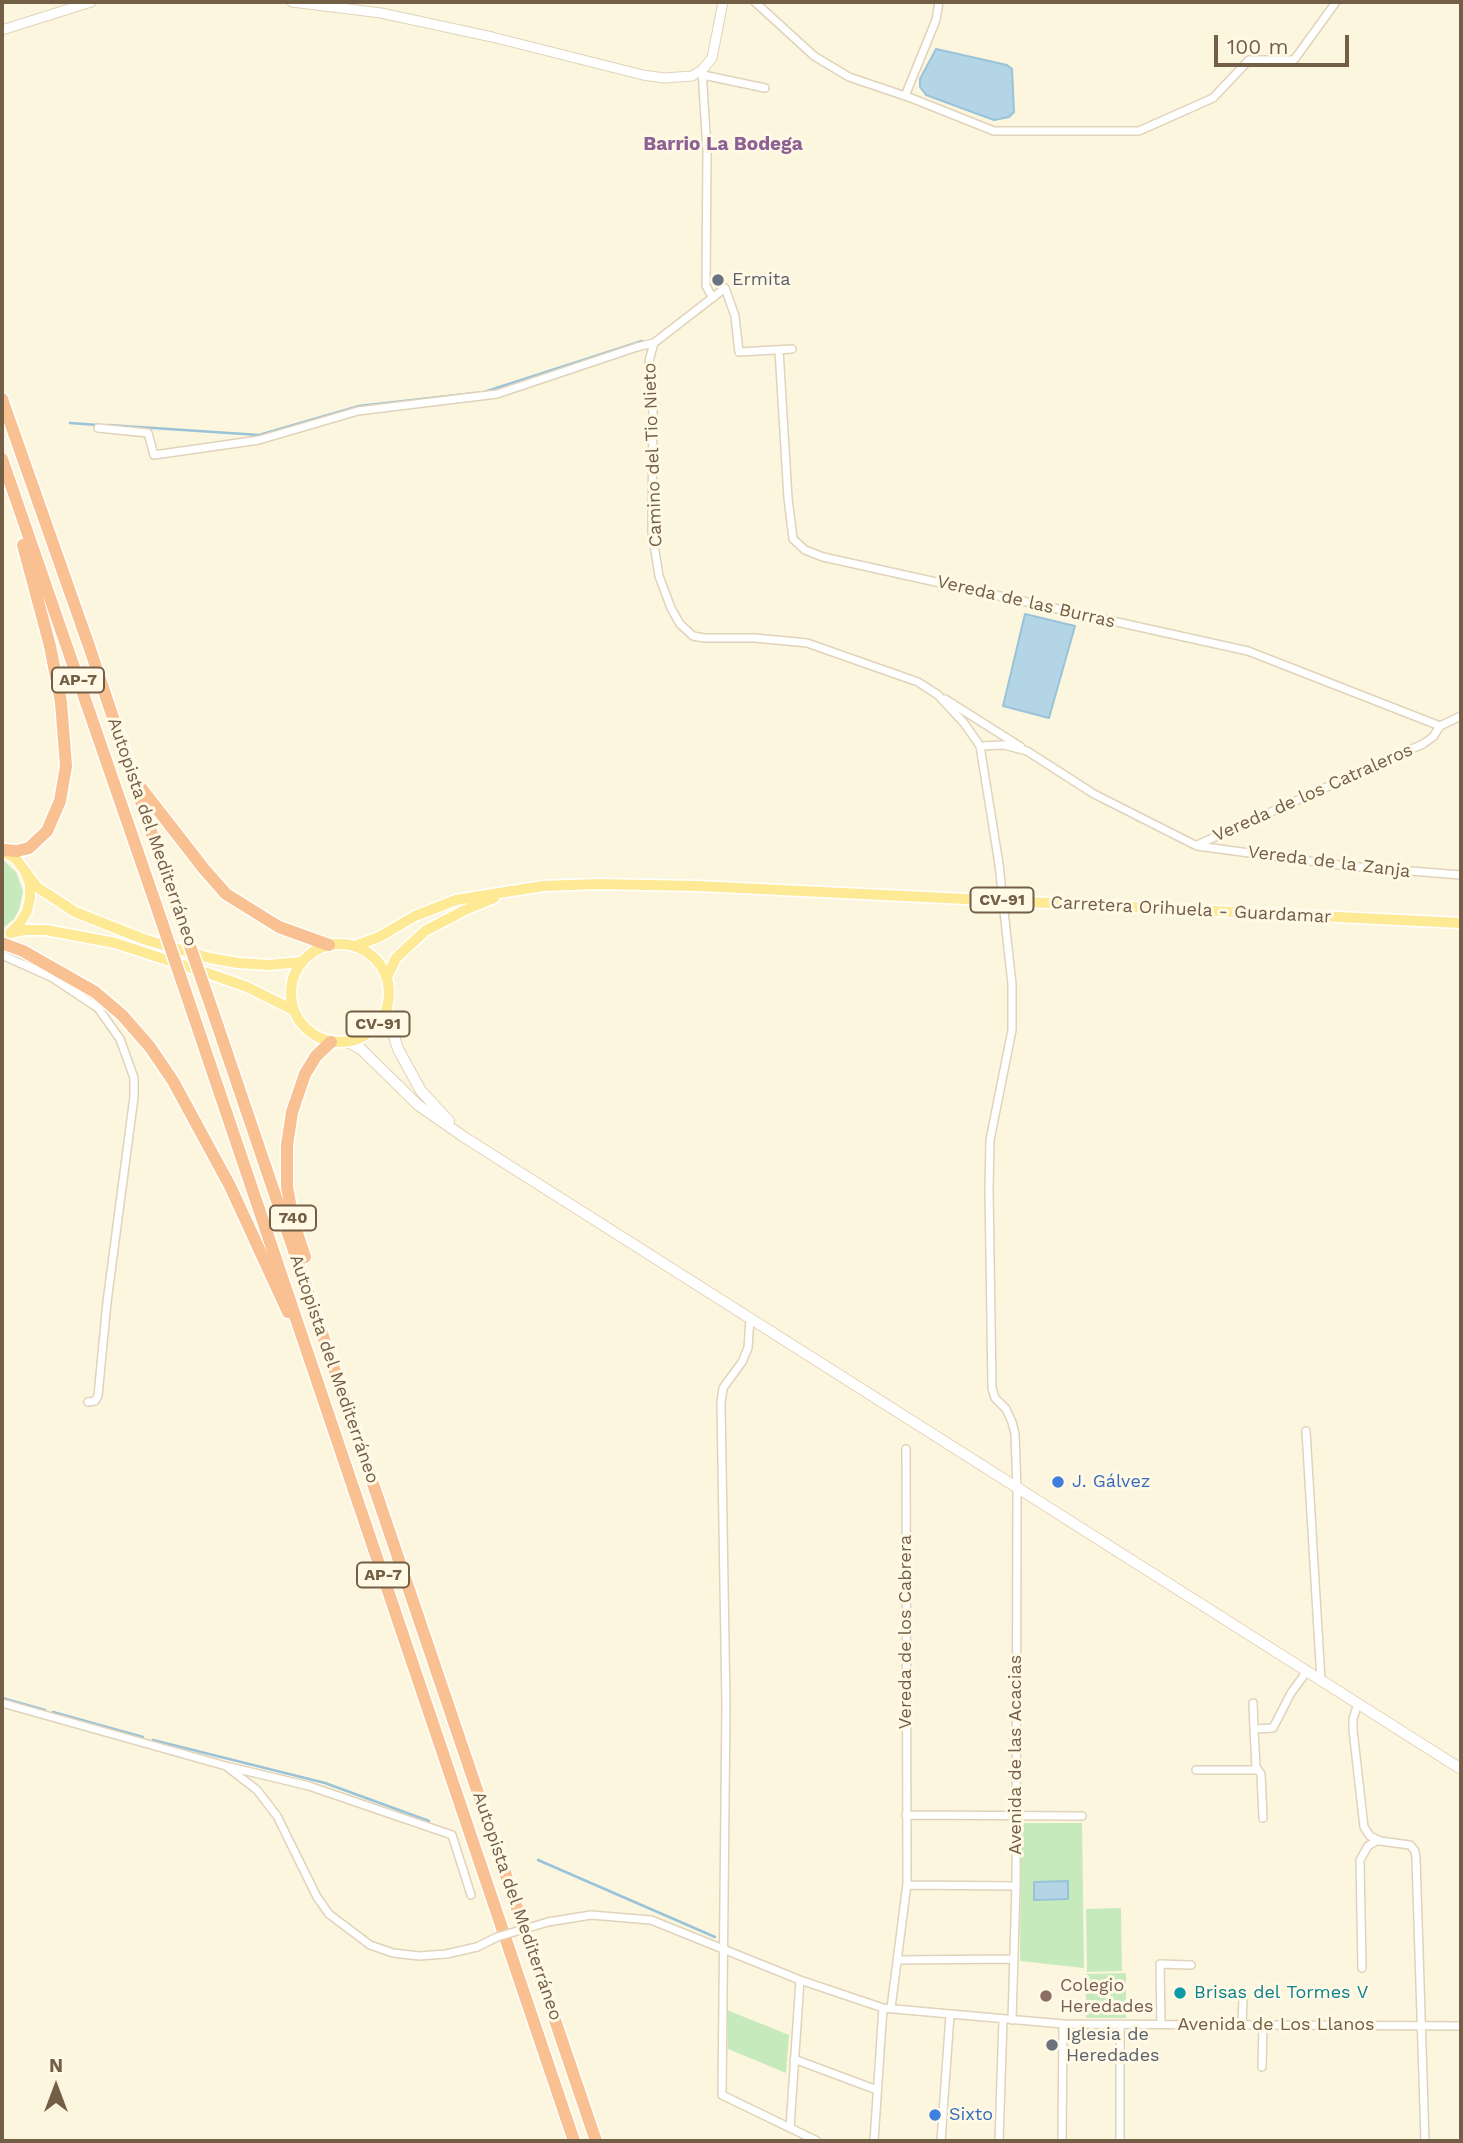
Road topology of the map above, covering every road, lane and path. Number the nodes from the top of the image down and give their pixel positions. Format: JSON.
{"nodes":[{"id":1,"x":90,"y":2,"type":"edge"},
{"id":2,"x":292,"y":2,"type":"edge"},
{"id":3,"x":723,"y":2,"type":"edge"},
{"id":4,"x":755,"y":2,"type":"edge"},
{"id":5,"x":939,"y":2,"type":"edge"},
{"id":6,"x":1336,"y":2,"type":"edge"},
{"id":7,"x":2,"y":30,"type":"edge"},
{"id":8,"x":703,"y":73,"type":"junction"},
{"id":9,"x":765,"y":89,"type":"dead end"},
{"id":10,"x":905,"y":96,"type":"junction"},
{"id":11,"x":713,"y":299,"type":"junction"},
{"id":12,"x":654,"y":343,"type":"junction"},
{"id":13,"x":792,"y":349,"type":"dead end"},
{"id":14,"x":779,"y":350,"type":"junction"},
{"id":15,"x":2,"y":399,"type":"edge"},
{"id":16,"x":98,"y":428,"type":"dead end"},
{"id":17,"x":2,"y":459,"type":"edge"},
{"id":18,"x":2,"y":481,"type":"edge"},
{"id":19,"x":938,"y":695,"type":"junction"},
{"id":20,"x":1461,"y":716,"type":"edge"},
{"id":21,"x":1440,"y":726,"type":"junction"},
{"id":22,"x":980,"y":746,"type":"junction"},
{"id":23,"x":1027,"y":751,"type":"junction"},
{"id":24,"x":133,"y":777,"type":"junction"},
{"id":25,"x":1197,"y":845,"type":"junction"},
{"id":26,"x":3,"y":850,"type":"edge"},
{"id":27,"x":25,"y":872,"type":"junction"},
{"id":28,"x":1461,"y":875,"type":"edge"},
{"id":29,"x":543,"y":886,"type":"junction"},
{"id":30,"x":1461,"y":923,"type":"edge"},
{"id":31,"x":5,"y":938,"type":"edge"},
{"id":32,"x":329,"y":945,"type":"junction"},
{"id":33,"x":355,"y":946,"type":"junction"},
{"id":34,"x":1009,"y":948,"type":"joint"},
{"id":35,"x":2,"y":956,"type":"edge"},
{"id":36,"x":301,"y":962,"type":"junction"},
{"id":37,"x":387,"y":977,"type":"junction"},
{"id":38,"x":293,"y":1010,"type":"junction"},
{"id":39,"x":386,"y":1011,"type":"junction"},
{"id":40,"x":331,"y":1042,"type":"junction"},
{"id":41,"x":348,"y":1042,"type":"junction"},
{"id":42,"x":464,"y":1137,"type":"junction"},
{"id":43,"x":750,"y":1319,"type":"junction"},
{"id":44,"x":307,"y":1347,"type":"junction"},
{"id":45,"x":345,"y":1399,"type":"junction"},
{"id":46,"x":88,"y":1402,"type":"dead end"},
{"id":47,"x":1306,"y":1431,"type":"dead end"},
{"id":48,"x":906,"y":1449,"type":"dead end"},
{"id":49,"x":1017,"y":1489,"type":"junction"},
{"id":50,"x":1307,"y":1671,"type":"junction"},
{"id":51,"x":1321,"y":1679,"type":"junction"},
{"id":52,"x":2,"y":1703,"type":"edge"},
{"id":53,"x":1253,"y":1703,"type":"dead end"},
{"id":54,"x":1358,"y":1703,"type":"junction"},
{"id":55,"x":1254,"y":1729,"type":"junction"},
{"id":56,"x":226,"y":1766,"type":"junction"},
{"id":57,"x":1461,"y":1769,"type":"edge"},
{"id":58,"x":1196,"y":1770,"type":"dead end"},
{"id":59,"x":1258,"y":1770,"type":"junction"},
{"id":60,"x":906,"y":1815,"type":"junction"},
{"id":61,"x":1016,"y":1816,"type":"junction"},
{"id":62,"x":1082,"y":1816,"type":"dead end"},
{"id":63,"x":1264,"y":1818,"type":"dead end"},
{"id":64,"x":1378,"y":1840,"type":"junction"},
{"id":65,"x":907,"y":1885,"type":"junction"},
{"id":66,"x":1016,"y":1886,"type":"junction"},
{"id":67,"x":471,"y":1895,"type":"dead end"},
{"id":68,"x":722,"y":1948,"type":"junction"},
{"id":69,"x":1013,"y":1959,"type":"junction"},
{"id":70,"x":897,"y":1960,"type":"junction"},
{"id":71,"x":1191,"y":1965,"type":"dead end"},
{"id":72,"x":1362,"y":1968,"type":"dead end"},
{"id":73,"x":800,"y":1980,"type":"junction"},
{"id":74,"x":1243,"y":1998,"type":"dead end"},
{"id":75,"x":887,"y":2008,"type":"junction"},
{"id":76,"x":950,"y":2015,"type":"junction"},
{"id":77,"x":1007,"y":2020,"type":"junction"},
{"id":78,"x":1063,"y":2024,"type":"junction"},
{"id":79,"x":1120,"y":2024,"type":"junction"},
{"id":80,"x":1161,"y":2024,"type":"junction"},
{"id":81,"x":1242,"y":2025,"type":"junction"},
{"id":82,"x":1263,"y":2025,"type":"junction"},
{"id":83,"x":1421,"y":2026,"type":"junction"},
{"id":84,"x":1461,"y":2026,"type":"edge"},
{"id":85,"x":794,"y":2059,"type":"junction"},
{"id":86,"x":1262,"y":2067,"type":"dead end"},
{"id":87,"x":877,"y":2090,"type":"junction"},
{"id":88,"x":790,"y":2128,"type":"junction"},
{"id":89,"x":574,"y":2141,"type":"edge"},
{"id":90,"x":596,"y":2141,"type":"edge"},
{"id":91,"x":817,"y":2141,"type":"edge"},
{"id":92,"x":874,"y":2141,"type":"edge"},
{"id":93,"x":941,"y":2141,"type":"edge"},
{"id":94,"x":999,"y":2141,"type":"edge"},
{"id":95,"x":1062,"y":2141,"type":"edge"},
{"id":96,"x":1120,"y":2141,"type":"edge"},
{"id":97,"x":1425,"y":2141,"type":"edge"}],
"edges":[{"from":1,"to":7,"type":"street"},
{"from":2,"to":8,"type":"street"},
{"from":3,"to":8,"type":"street"},
{"from":4,"to":10,"type":"street"},
{"from":5,"to":10,"type":"street"},
{"from":6,"to":10,"type":"street"},
{"from":8,"to":9,"type":"street"},
{"from":8,"to":11,"type":"street"},
{"from":11,"to":12,"type":"street"},
{"from":11,"to":14,"type":"street"},
{"from":12,"to":16,"type":"street"},
{"from":12,"to":19,"type":"street","name":"Camino del Tio Nieto"},
{"from":13,"to":14,"type":"street"},
{"from":14,"to":21,"type":"street","name":"Vereda de las Burras"},
{"from":15,"to":24,"type":"highway","name":"Autopista del Mediterráneo","number":"AP-7"},
{"from":17,"to":44,"type":"highway","name":"Autopista del Mediterráneo","number":"AP-7","bridge":true},
{"from":18,"to":26,"type":"highway"},
{"from":19,"to":22,"type":"street","name":"Camino del Tio Nieto"},
{"from":19,"to":23,"type":"street","name":"Camino del Tio Nieto"},
{"from":20,"to":21,"type":"street","name":"Vereda de los Catraleros"},
{"from":21,"to":25,"type":"street","name":"Vereda de los Catraleros"},
{"from":22,"to":23,"type":"street","name":"Camino del Tio Nieto"},
{"from":22,"to":34,"type":"street","name":"Camino del Tio Nieto","bridge":true},
{"from":23,"to":25,"type":"street","name":"Camino del Tio Nieto"},
{"from":24,"to":32,"type":"highway"},
{"from":24,"to":45,"type":"highway","name":"Autopista del Mediterráneo","number":"AP-7","bridge":true},
{"from":25,"to":28,"type":"street","name":"Vereda de la Zanja"},
{"from":26,"to":27,"type":"main road"},
{"from":27,"to":31,"type":"main road"},
{"from":27,"to":36,"type":"main road"},
{"from":29,"to":30,"type":"main road","name":"Carretera Orihuela - Guardamar","number":"CV-91"},
{"from":29,"to":33,"type":"main road","name":"Carretera Orihuela - Guardamar","number":"CV-91"},
{"from":29,"to":37,"type":"main road","name":"Carretera Orihuela - Guardamar","number":"CV-91"},
{"from":31,"to":38,"type":"main road","number":"CV-91"},
{"from":31,"to":44,"type":"highway"},
{"from":32,"to":33,"type":"main road","number":"CV-91"},
{"from":32,"to":36,"type":"main road"},
{"from":33,"to":37,"type":"main road"},
{"from":34,"to":49,"type":"street","name":"Avenida de las Acacias"},
{"from":35,"to":46,"type":"street"},
{"from":36,"to":38,"type":"main road"},
{"from":37,"to":39,"type":"main road","number":"CV-91"},
{"from":38,"to":40,"type":"main road","number":"CV-91"},
{"from":39,"to":41,"type":"main road","number":"CV-91"},
{"from":39,"to":42,"type":"main road"},
{"from":40,"to":41,"type":"main road","number":"CV-91"},
{"from":40,"to":45,"type":"highway","number":"740"},
{"from":41,"to":42,"type":"main road"},
{"from":42,"to":43,"type":"main road"},
{"from":43,"to":49,"type":"main road"},
{"from":43,"to":68,"type":"street"},
{"from":44,"to":89,"type":"highway","name":"Autopista del Mediterráneo","number":"AP-7"},
{"from":45,"to":90,"type":"highway","name":"Autopista del Mediterráneo","number":"AP-7"},
{"from":47,"to":51,"type":"street"},
{"from":48,"to":60,"type":"street","name":"Vereda de los Cabrera"},
{"from":49,"to":50,"type":"main road"},
{"from":49,"to":61,"type":"street","name":"Avenida de las Acacias"},
{"from":50,"to":51,"type":"main road"},
{"from":50,"to":55,"type":"street"},
{"from":51,"to":54,"type":"main road"},
{"from":52,"to":56,"type":"street"},
{"from":53,"to":55,"type":"street"},
{"from":54,"to":57,"type":"main road"},
{"from":54,"to":64,"type":"street"},
{"from":55,"to":59,"type":"street"},
{"from":56,"to":67,"type":"street"},
{"from":56,"to":68,"type":"street","name":"Avenida de Los Llanos","bridge":true},
{"from":58,"to":59,"type":"street"},
{"from":59,"to":63,"type":"street"},
{"from":60,"to":61,"type":"street"},
{"from":60,"to":65,"type":"street","name":"Vereda de los Cabrera"},
{"from":61,"to":62,"type":"street"},
{"from":61,"to":66,"type":"street","name":"Avenida de las Acacias"},
{"from":64,"to":72,"type":"street"},
{"from":64,"to":83,"type":"street"},
{"from":65,"to":66,"type":"street"},
{"from":65,"to":70,"type":"street","name":"Vereda de los Cabrera"},
{"from":66,"to":69,"type":"street","name":"Avenida de las Acacias"},
{"from":68,"to":73,"type":"street","name":"Avenida de Los Llanos"},
{"from":68,"to":88,"type":"street"},
{"from":69,"to":70,"type":"street"},
{"from":69,"to":77,"type":"street","name":"Avenida de las Acacias"},
{"from":70,"to":75,"type":"street","name":"Vereda de los Cabrera"},
{"from":71,"to":80,"type":"street"},
{"from":73,"to":75,"type":"street","name":"Avenida de Los Llanos"},
{"from":73,"to":85,"type":"street"},
{"from":74,"to":81,"type":"street"},
{"from":75,"to":76,"type":"street","name":"Avenida de Los Llanos"},
{"from":75,"to":87,"type":"street","name":"Vereda de los Cabrera"},
{"from":76,"to":77,"type":"street","name":"Avenida de Los Llanos"},
{"from":76,"to":93,"type":"street"},
{"from":77,"to":78,"type":"street","name":"Avenida de Los Llanos"},
{"from":77,"to":94,"type":"street","name":"Avenida de las Acacias"},
{"from":78,"to":79,"type":"street","name":"Avenida de Los Llanos"},
{"from":78,"to":95,"type":"street"},
{"from":79,"to":80,"type":"street","name":"Avenida de Los Llanos"},
{"from":79,"to":96,"type":"street"},
{"from":80,"to":81,"type":"street","name":"Avenida de Los Llanos"},
{"from":81,"to":82,"type":"street","name":"Avenida de Los Llanos"},
{"from":82,"to":83,"type":"street","name":"Avenida de Los Llanos"},
{"from":82,"to":86,"type":"street"},
{"from":83,"to":84,"type":"street","name":"Avenida de Los Llanos"},
{"from":83,"to":97,"type":"street"},
{"from":85,"to":87,"type":"street"},
{"from":85,"to":88,"type":"street"},
{"from":87,"to":92,"type":"street","name":"Vereda de los Cabrera"},
{"from":88,"to":91,"type":"street"}]}
